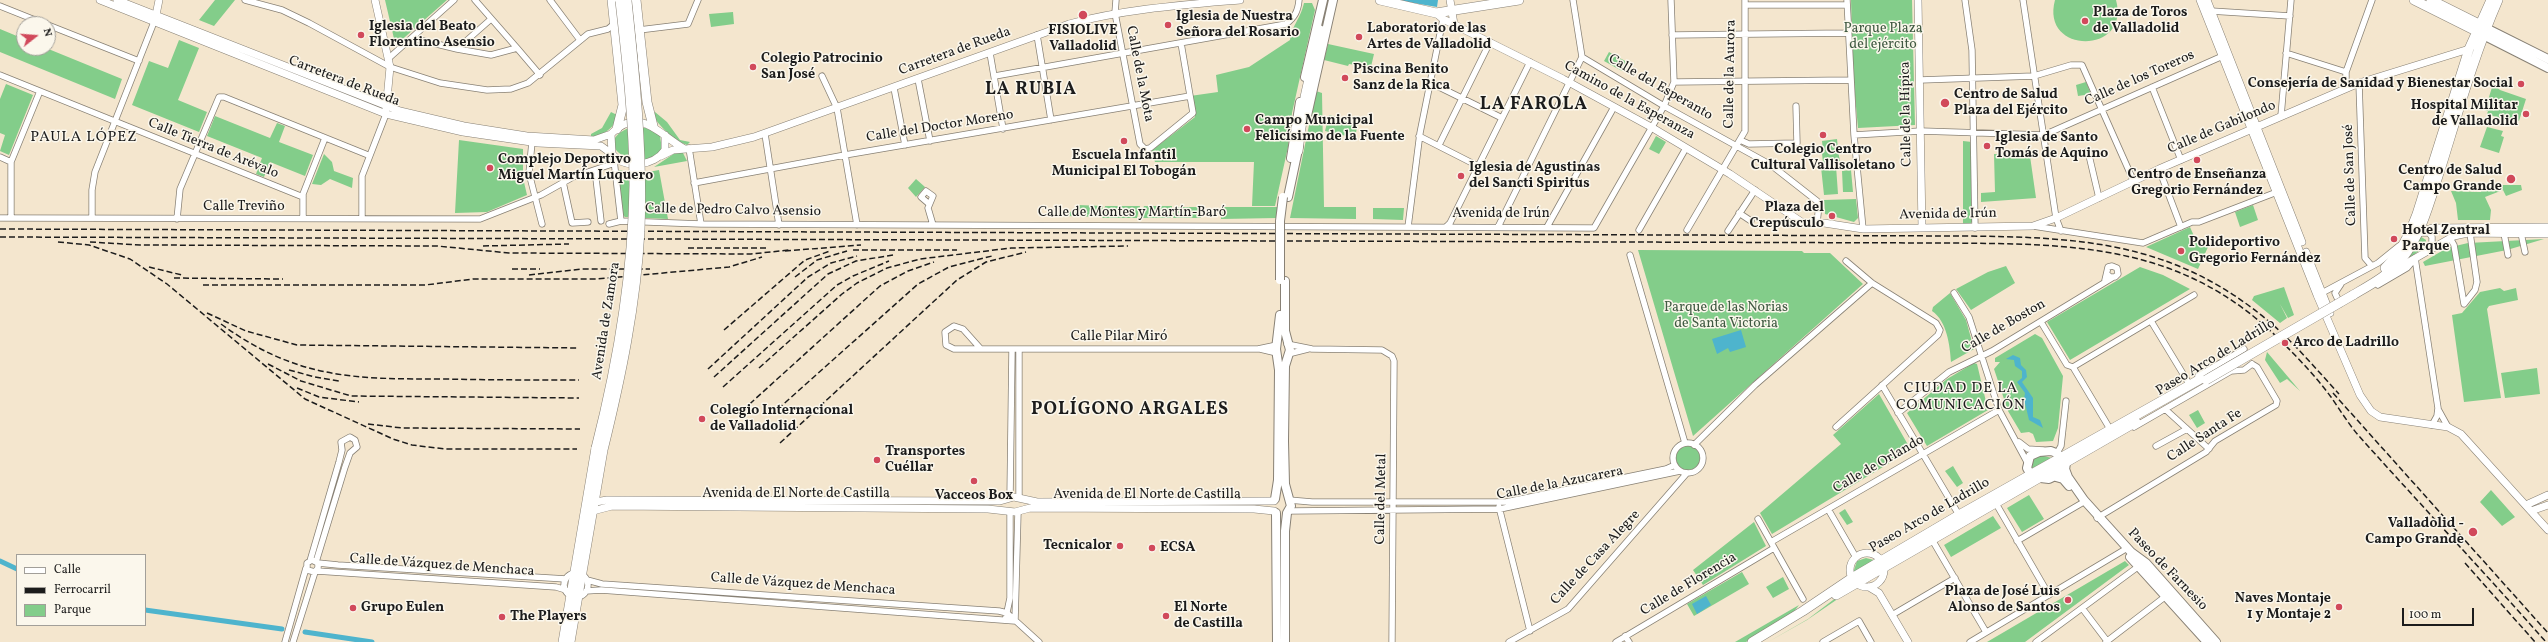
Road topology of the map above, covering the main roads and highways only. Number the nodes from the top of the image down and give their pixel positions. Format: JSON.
{"nodes":[{"id":1,"x":621,"y":0,"type":"edge"},
{"id":2,"x":636,"y":0,"type":"edge"},
{"id":3,"x":1333,"y":0,"type":"edge"},
{"id":4,"x":1380,"y":0,"type":"edge"},
{"id":5,"x":1519,"y":0,"type":"edge"},
{"id":6,"x":2414,"y":0,"type":"edge"},
{"id":7,"x":2431,"y":0,"type":"edge"},
{"id":8,"x":2491,"y":0,"type":"edge"},
{"id":9,"x":2498,"y":0,"type":"edge"},
{"id":10,"x":1320,"y":1,"type":"edge"},
{"id":11,"x":1320,"y":30,"type":"dead end"},
{"id":12,"x":2482,"y":30,"type":"junction"},
{"id":13,"x":2548,"y":59,"type":"edge"},
{"id":14,"x":2548,"y":68,"type":"edge"},
{"id":15,"x":653,"y":126,"type":"road end"},
{"id":16,"x":614,"y":132,"type":"road end"},
{"id":17,"x":1298,"y":151,"type":"junction"},
{"id":18,"x":1285,"y":197,"type":"junction"},
{"id":19,"x":1282,"y":280,"type":"junction"},
{"id":20,"x":2352,"y":293,"type":"junction"},
{"id":21,"x":1287,"y":344,"type":"junction"},
{"id":22,"x":1277,"y":349,"type":"junction"},
{"id":23,"x":1288,"y":354,"type":"junction"},
{"id":24,"x":2205,"y":378,"type":"junction"},
{"id":25,"x":599,"y":449,"type":"junction"},
{"id":26,"x":2062,"y":460,"type":"junction"},
{"id":27,"x":2033,"y":476,"type":"junction"},
{"id":28,"x":2056,"y":477,"type":"junction"},
{"id":29,"x":1288,"y":499,"type":"junction"},
{"id":30,"x":1274,"y":500,"type":"junction"},
{"id":31,"x":588,"y":508,"type":"junction"},
{"id":32,"x":1275,"y":512,"type":"junction"},
{"id":33,"x":1288,"y":512,"type":"junction"},
{"id":34,"x":2097,"y":517,"type":"junction"},
{"id":35,"x":1883,"y":564,"type":"junction"},
{"id":36,"x":1854,"y":581,"type":"junction"},
{"id":37,"x":571,"y":594,"type":"junction"},
{"id":38,"x":563,"y":642,"type":"edge"},
{"id":39,"x":570,"y":642,"type":"edge"},
{"id":40,"x":1277,"y":642,"type":"edge"},
{"id":41,"x":1285,"y":642,"type":"edge"},
{"id":42,"x":1752,"y":642,"type":"edge"},
{"id":43,"x":1764,"y":642,"type":"edge"},
{"id":44,"x":2207,"y":642,"type":"edge"},
{"id":45,"x":2216,"y":642,"type":"edge"}],
"edges":[{"from":1,"to":16,"type":"main road"},
{"from":1,"to":25,"type":"main road","name":"Avenida de Zamora","bridge":true},
{"from":2,"to":15,"type":"main road"},
{"from":3,"to":17,"type":"main road"},
{"from":4,"to":5,"type":"main road"},
{"from":6,"to":12,"type":"main road"},
{"from":7,"to":12,"type":"main road"},
{"from":8,"to":12,"type":"main road"},
{"from":9,"to":12,"type":"main road"},
{"from":10,"to":18,"type":"main road"},
{"from":11,"to":17,"type":"main road"},
{"from":12,"to":13,"type":"main road"},
{"from":12,"to":14,"type":"main road"},
{"from":12,"to":20,"type":"main road","name":"Paseo Arco de Ladrillo"},
{"from":12,"to":20,"type":"main road","name":"Paseo Arco de Ladrillo"},
{"from":17,"to":18,"type":"main road"},
{"from":18,"to":19,"type":"main road"},
{"from":19,"to":21,"type":"main road"},
{"from":19,"to":22,"type":"main road"},
{"from":20,"to":24,"type":"main road","name":"Paseo Arco de Ladrillo"},
{"from":21,"to":22,"type":"main road"},
{"from":21,"to":23,"type":"main road"},
{"from":22,"to":23,"type":"main road"},
{"from":22,"to":30,"type":"main road"},
{"from":23,"to":29,"type":"main road"},
{"from":24,"to":26,"type":"main road","name":"Paseo Arco de Ladrillo"},
{"from":24,"to":26,"type":"main road","name":"Paseo Arco de Ladrillo"},
{"from":25,"to":31,"type":"main road","name":"Avenida de Zamora"},
{"from":25,"to":31,"type":"main road","name":"Avenida de Zamora"},
{"from":26,"to":27,"type":"main road","name":"Paseo Arco de Ladrillo"},
{"from":26,"to":27,"type":"main road"},
{"from":26,"to":28,"type":"main road"},
{"from":26,"to":34,"type":"main road","name":"Paseo de Farnesio"},
{"from":27,"to":28,"type":"main road"},
{"from":27,"to":35,"type":"main road","name":"Paseo Arco de Ladrillo"},
{"from":27,"to":35,"type":"main road","name":"Paseo Arco de Ladrillo"},
{"from":28,"to":34,"type":"main road","name":"Paseo de Farnesio"},
{"from":29,"to":30,"type":"main road"},
{"from":29,"to":33,"type":"main road"},
{"from":30,"to":32,"type":"main road"},
{"from":31,"to":37,"type":"main road","name":"Avenida de Zamora"},
{"from":32,"to":33,"type":"main road"},
{"from":32,"to":40,"type":"main road"},
{"from":33,"to":41,"type":"main road"},
{"from":34,"to":44,"type":"main road","name":"Paseo de Farnesio"},
{"from":34,"to":45,"type":"main road","name":"Paseo de Farnesio"},
{"from":35,"to":36,"type":"main road","name":"Paseo Arco de Ladrillo"},
{"from":36,"to":42,"type":"main road","name":"Paseo Arco de Ladrillo"},
{"from":36,"to":43,"type":"main road","name":"Paseo Arco de Ladrillo"},
{"from":37,"to":38,"type":"main road","name":"Avenida de Zamora"},
{"from":37,"to":39,"type":"main road","name":"Avenida de Zamora"}]}
